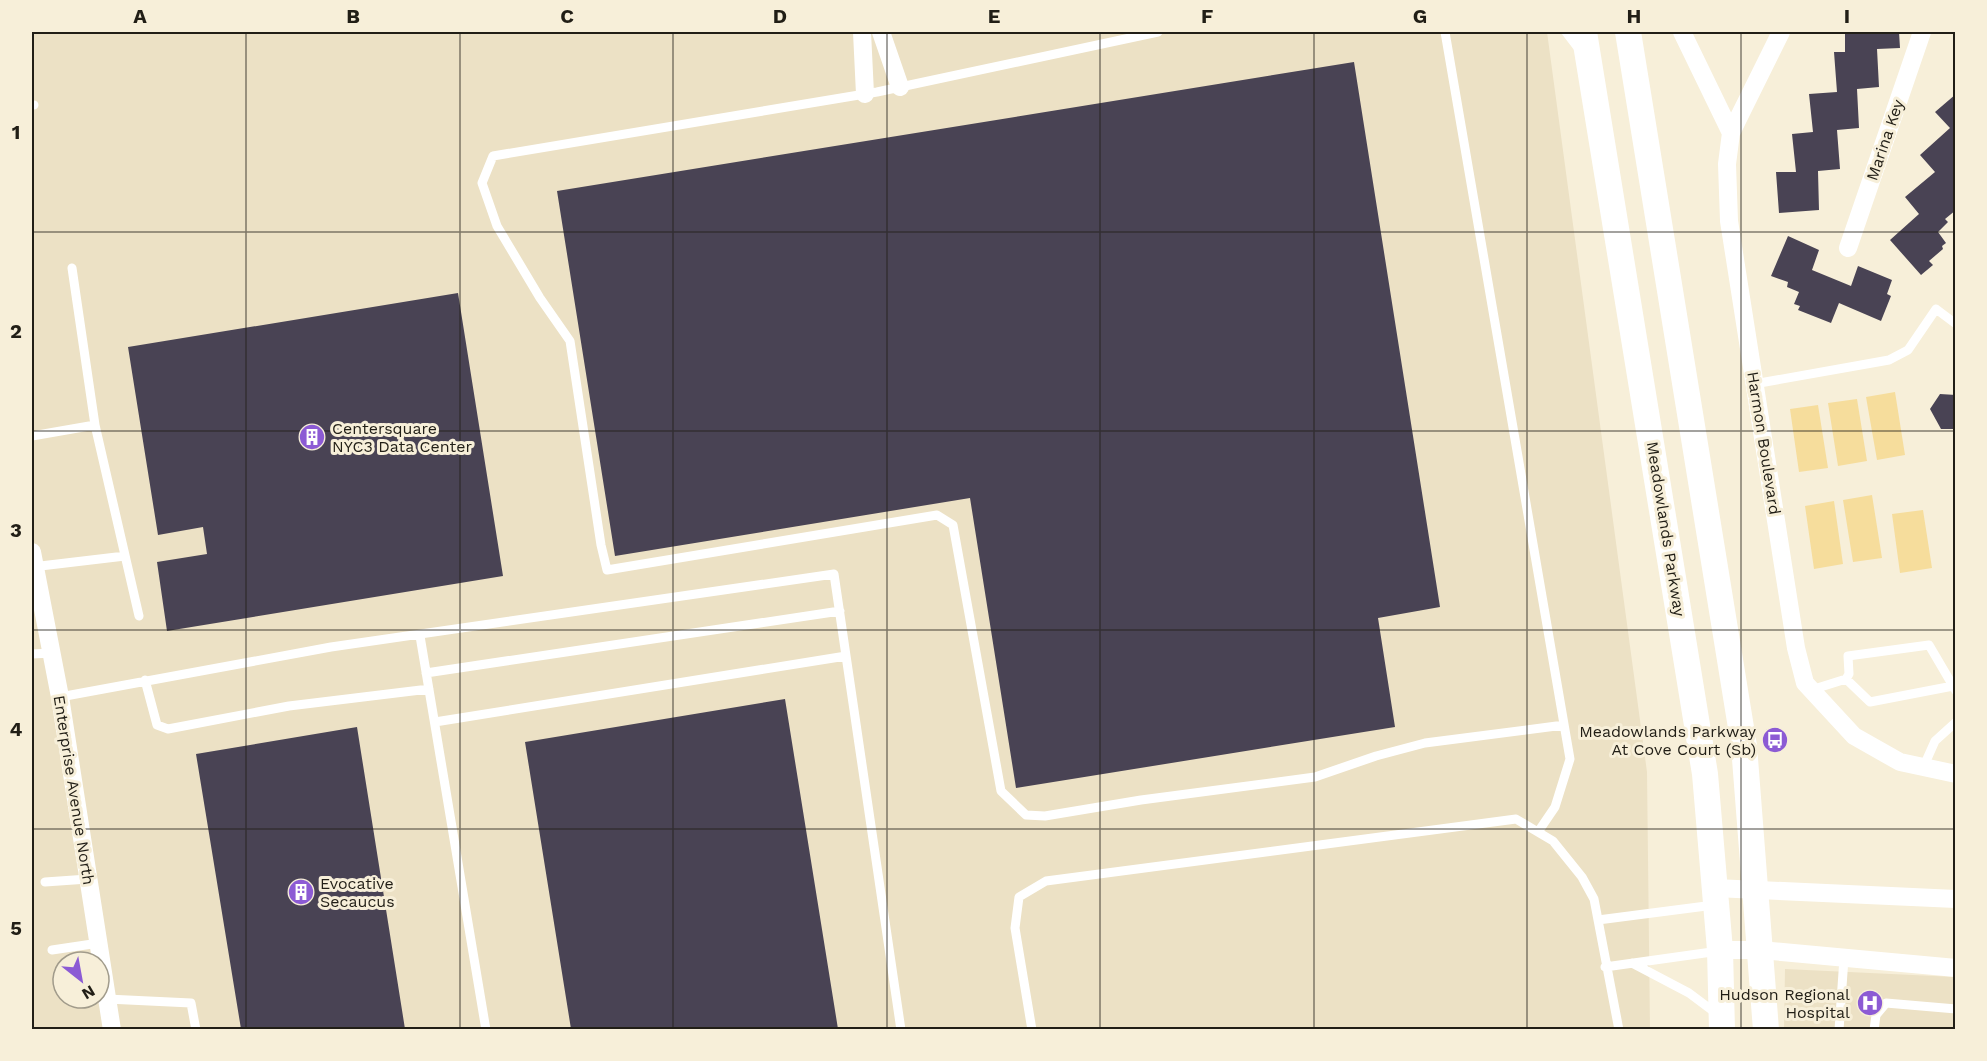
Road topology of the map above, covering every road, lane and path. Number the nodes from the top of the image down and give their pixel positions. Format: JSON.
{"nodes":[{"id":1,"x":862,"y":32,"type":"edge"},
{"id":2,"x":881,"y":32,"type":"edge"},
{"id":3,"x":1158,"y":32,"type":"edge"},
{"id":4,"x":1445,"y":32,"type":"edge"},
{"id":5,"x":1566,"y":32,"type":"edge"},
{"id":6,"x":1584,"y":32,"type":"edge"},
{"id":7,"x":1628,"y":32,"type":"edge"},
{"id":8,"x":1682,"y":32,"type":"edge"},
{"id":9,"x":1781,"y":32,"type":"edge"},
{"id":10,"x":1922,"y":32,"type":"edge"},
{"id":11,"x":1589,"y":62,"type":"junction"},
{"id":12,"x":900,"y":87,"type":"junction"},
{"id":13,"x":865,"y":94,"type":"junction"},
{"id":14,"x":1731,"y":133,"type":"junction"},
{"id":15,"x":1848,"y":248,"type":"dead end"},
{"id":16,"x":72,"y":268,"type":"dead end"},
{"id":17,"x":1956,"y":324,"type":"edge"},
{"id":18,"x":1754,"y":384,"type":"junction"},
{"id":19,"x":95,"y":425,"type":"junction"},
{"id":20,"x":32,"y":435,"type":"edge"},
{"id":21,"x":125,"y":556,"type":"junction"},
{"id":22,"x":32,"y":562,"type":"edge"},
{"id":23,"x":36,"y":600,"type":"edge"},
{"id":24,"x":840,"y":611,"type":"junction"},
{"id":25,"x":139,"y":616,"type":"dead end"},
{"id":26,"x":420,"y":636,"type":"junction"},
{"id":27,"x":52,"y":653,"type":"junction"},
{"id":28,"x":32,"y":654,"type":"edge"},
{"id":29,"x":846,"y":657,"type":"junction"},
{"id":30,"x":426,"y":673,"type":"junction"},
{"id":31,"x":1846,"y":679,"type":"junction"},
{"id":32,"x":145,"y":680,"type":"junction"},
{"id":33,"x":1954,"y":688,"type":"edge"},
{"id":34,"x":429,"y":689,"type":"junction"},
{"id":35,"x":1811,"y":690,"type":"junction"},
{"id":36,"x":60,"y":697,"type":"junction"},
{"id":37,"x":435,"y":722,"type":"junction"},
{"id":38,"x":1956,"y":722,"type":"edge"},
{"id":39,"x":1564,"y":725,"type":"junction"},
{"id":40,"x":1923,"y":768,"type":"junction"},
{"id":41,"x":1956,"y":774,"type":"edge"},
{"id":42,"x":1538,"y":832,"type":"junction"},
{"id":43,"x":88,"y":879,"type":"junction"},
{"id":44,"x":45,"y":882,"type":"dead end"},
{"id":45,"x":1755,"y":889,"type":"junction"},
{"id":46,"x":1716,"y":896,"type":"junction"},
{"id":47,"x":1956,"y":899,"type":"edge"},
{"id":48,"x":1598,"y":920,"type":"junction"},
{"id":49,"x":99,"y":942,"type":"junction"},
{"id":50,"x":52,"y":950,"type":"dead end"},
{"id":51,"x":100,"y":950,"type":"edge"},
{"id":52,"x":1720,"y":950,"type":"junction"},
{"id":53,"x":1760,"y":950,"type":"junction"},
{"id":54,"x":1844,"y":958,"type":"junction"},
{"id":55,"x":1632,"y":963,"type":"junction"},
{"id":56,"x":1605,"y":967,"type":"junction"},
{"id":57,"x":1956,"y":968,"type":"edge"},
{"id":58,"x":111,"y":999,"type":"edge"},
{"id":59,"x":1956,"y":1009,"type":"edge"},
{"id":60,"x":109,"y":1010,"type":"edge"},
{"id":61,"x":1723,"y":1024,"type":"edge"},
{"id":62,"x":112,"y":1029,"type":"edge"},
{"id":63,"x":196,"y":1029,"type":"edge"},
{"id":64,"x":486,"y":1029,"type":"edge"},
{"id":65,"x":901,"y":1029,"type":"edge"},
{"id":66,"x":1032,"y":1029,"type":"edge"},
{"id":67,"x":1619,"y":1029,"type":"edge"},
{"id":68,"x":1766,"y":1029,"type":"edge"},
{"id":69,"x":1839,"y":1029,"type":"edge"},
{"id":70,"x":1874,"y":1029,"type":"edge"}],
"edges":[{"from":1,"to":13,"type":"street"},
{"from":2,"to":12,"type":"street"},
{"from":3,"to":12,"type":"lane"},
{"from":4,"to":39,"type":"lane"},
{"from":5,"to":11,"type":"lane"},
{"from":6,"to":11,"type":"main road","name":"Meadowlands Parkway"},
{"from":7,"to":45,"type":"main road"},
{"from":8,"to":14,"type":"street"},
{"from":9,"to":14,"type":"street","name":"Harmon Boulevard"},
{"from":10,"to":15,"type":"street","name":"Marina Key"},
{"from":11,"to":46,"type":"main road","name":"Meadowlands Parkway"},
{"from":12,"to":13,"type":"lane"},
{"from":13,"to":39,"type":"lane"},
{"from":14,"to":18,"type":"street","name":"Harmon Boulevard"},
{"from":16,"to":19,"type":"lane"},
{"from":17,"to":18,"type":"lane"},
{"from":18,"to":35,"type":"street","name":"Harmon Boulevard"},
{"from":19,"to":20,"type":"lane"},
{"from":19,"to":21,"type":"lane"},
{"from":21,"to":22,"type":"lane"},
{"from":21,"to":25,"type":"lane"},
{"from":22,"to":23,"type":"street","name":"Enterprise Avenue North"},
{"from":23,"to":27,"type":"street","name":"Enterprise Avenue North"},
{"from":24,"to":26,"type":"lane"},
{"from":24,"to":29,"type":"lane"},
{"from":24,"to":30,"type":"lane"},
{"from":26,"to":30,"type":"lane"},
{"from":26,"to":32,"type":"lane"},
{"from":27,"to":28,"type":"lane"},
{"from":27,"to":36,"type":"street","name":"Enterprise Avenue North"},
{"from":29,"to":37,"type":"lane"},
{"from":29,"to":65,"type":"lane"},
{"from":30,"to":34,"type":"lane"},
{"from":31,"to":33,"type":"lane"},
{"from":31,"to":33,"type":"lane"},
{"from":31,"to":35,"type":"lane"},
{"from":32,"to":34,"type":"lane"},
{"from":32,"to":36,"type":"lane"},
{"from":34,"to":37,"type":"lane"},
{"from":35,"to":40,"type":"street","name":"Harmon Boulevard"},
{"from":36,"to":43,"type":"street","name":"Enterprise Avenue North"},
{"from":37,"to":64,"type":"lane"},
{"from":38,"to":40,"type":"lane"},
{"from":39,"to":42,"type":"lane"},
{"from":40,"to":41,"type":"street","name":"Harmon Boulevard"},
{"from":42,"to":48,"type":"lane"},
{"from":42,"to":66,"type":"lane"},
{"from":43,"to":44,"type":"lane"},
{"from":43,"to":49,"type":"street","name":"Enterprise Avenue North"},
{"from":45,"to":46,"type":"street"},
{"from":45,"to":47,"type":"street"},
{"from":45,"to":53,"type":"main road"},
{"from":46,"to":48,"type":"lane"},
{"from":46,"to":52,"type":"main road","name":"Meadowlands Parkway"},
{"from":48,"to":56,"type":"lane"},
{"from":49,"to":50,"type":"lane"},
{"from":49,"to":51,"type":"street","name":"Enterprise Avenue North"},
{"from":52,"to":53,"type":"street"},
{"from":52,"to":55,"type":"lane"},
{"from":52,"to":61,"type":"main road","name":"Meadowlands Parkway"},
{"from":53,"to":54,"type":"street"},
{"from":53,"to":68,"type":"main road"},
{"from":54,"to":57,"type":"street"},
{"from":54,"to":69,"type":"lane"},
{"from":55,"to":56,"type":"lane"},
{"from":55,"to":61,"type":"lane"},
{"from":56,"to":67,"type":"lane"},
{"from":58,"to":63,"type":"lane"},
{"from":59,"to":70,"type":"lane"},
{"from":60,"to":62,"type":"street","name":"Enterprise Avenue North"}]}
